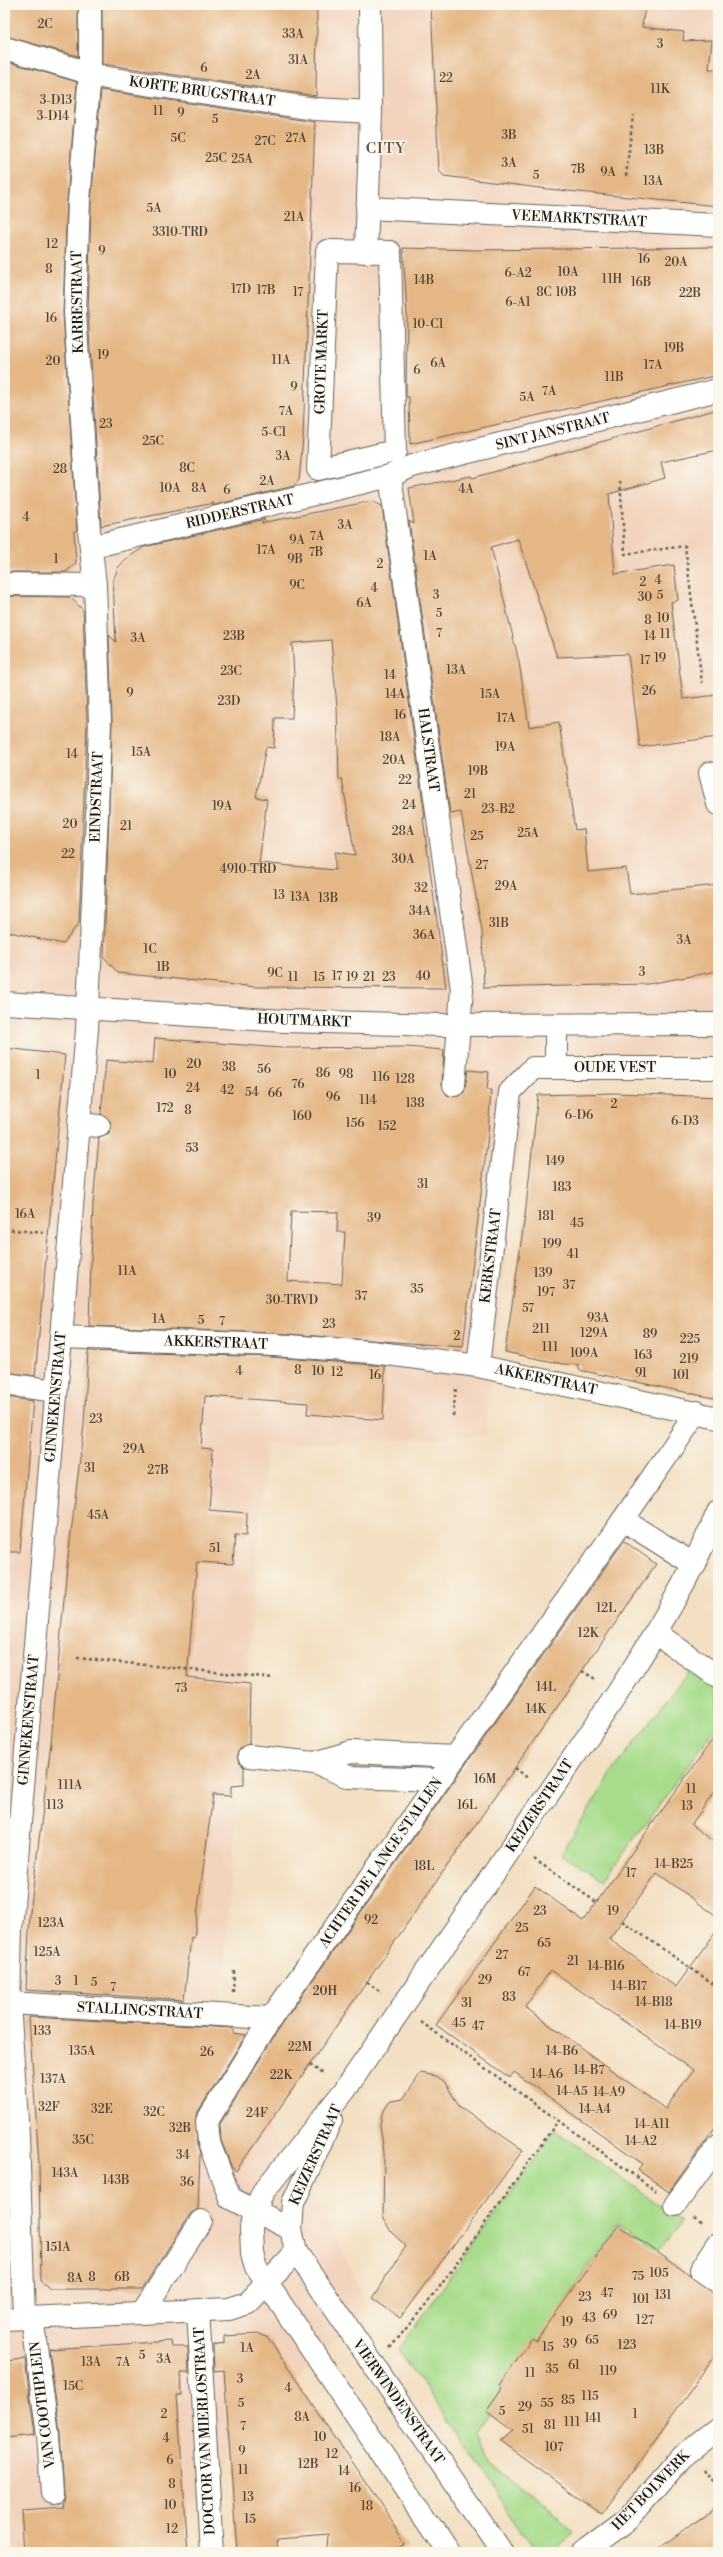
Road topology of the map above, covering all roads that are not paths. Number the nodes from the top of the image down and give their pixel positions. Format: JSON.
{"nodes":[{"id":1,"x":90,"y":5,"type":"edge"},
{"id":2,"x":370,"y":5,"type":"edge"},
{"id":3,"x":5,"y":48,"type":"edge"},
{"id":4,"x":90,"y":73,"type":"junction"},
{"id":5,"x":370,"y":112,"type":"junction"},
{"id":6,"x":367,"y":208,"type":"junction"},
{"id":7,"x":718,"y":225,"type":"edge"},
{"id":8,"x":366,"y":252,"type":"junction"},
{"id":9,"x":718,"y":390,"type":"edge"},
{"id":10,"x":360,"y":459,"type":"junction"},
{"id":11,"x":390,"y":476,"type":"junction"},
{"id":12,"x":364,"y":482,"type":"junction"},
{"id":13,"x":85,"y":536,"type":"junction"},
{"id":14,"x":5,"y":584,"type":"edge"},
{"id":15,"x":95,"y":585,"type":"junction"},
{"id":16,"x":710,"y":773,"type":"dead end"},
{"id":17,"x":718,"y":804,"type":"edge"},
{"id":18,"x":5,"y":1003,"type":"edge"},
{"id":19,"x":87,"y":1008,"type":"junction"},
{"id":20,"x":556,"y":1024,"type":"junction"},
{"id":21,"x":718,"y":1024,"type":"edge"},
{"id":22,"x":460,"y":1025,"type":"junction"},
{"id":23,"x":556,"y":1068,"type":"junction"},
{"id":24,"x":718,"y":1068,"type":"edge"},
{"id":25,"x":454,"y":1085,"type":"dead end"},
{"id":26,"x":61,"y":1337,"type":"junction"},
{"id":27,"x":478,"y":1366,"type":"junction"},
{"id":28,"x":5,"y":1384,"type":"edge"},
{"id":29,"x":56,"y":1391,"type":"junction"},
{"id":30,"x":697,"y":1412,"type":"junction"},
{"id":31,"x":718,"y":1418,"type":"edge"},
{"id":32,"x":718,"y":1512,"type":"edge"},
{"id":33,"x":623,"y":1520,"type":"junction"},
{"id":34,"x":694,"y":1565,"type":"junction"},
{"id":35,"x":656,"y":1633,"type":"junction"},
{"id":36,"x":718,"y":1676,"type":"edge"},
{"id":37,"x":249,"y":1756,"type":"dead end"},
{"id":38,"x":455,"y":1757,"type":"junction"},
{"id":39,"x":315,"y":1763,"type":"junction"},
{"id":40,"x":439,"y":1780,"type":"junction"},
{"id":41,"x":10,"y":2004,"type":"junction"},
{"id":42,"x":271,"y":2018,"type":"junction"},
{"id":43,"x":345,"y":2090,"type":"junction"},
{"id":44,"x":718,"y":2146,"type":"edge"},
{"id":45,"x":675,"y":2205,"type":"road end"},
{"id":46,"x":253,"y":2219,"type":"junction"},
{"id":47,"x":201,"y":2221,"type":"dead end"},
{"id":48,"x":291,"y":2229,"type":"junction"},
{"id":49,"x":718,"y":2244,"type":"edge"},
{"id":50,"x":296,"y":2252,"type":"junction"},
{"id":51,"x":718,"y":2282,"type":"edge"},
{"id":52,"x":266,"y":2284,"type":"junction"},
{"id":53,"x":198,"y":2310,"type":"junction"},
{"id":54,"x":142,"y":2313,"type":"junction"},
{"id":55,"x":20,"y":2318,"type":"edge"},
{"id":56,"x":718,"y":2429,"type":"edge"},
{"id":57,"x":52,"y":2493,"type":"dead end"},
{"id":58,"x":212,"y":2552,"type":"edge"},
{"id":59,"x":448,"y":2552,"type":"edge"},
{"id":60,"x":502,"y":2552,"type":"edge"},
{"id":61,"x":584,"y":2552,"type":"edge"}],
"edges":[{"from":1,"to":4,"type":"street","name":"KARRESTRAAT"},
{"from":2,"to":5,"type":"street"},
{"from":3,"to":4,"type":"street","name":"KORTE BRUGSTRAAT"},
{"from":4,"to":5,"type":"street","name":"KORTE BRUGSTRAAT"},
{"from":4,"to":13,"type":"street","name":"KARRESTRAAT"},
{"from":5,"to":6,"type":"street"},
{"from":6,"to":7,"type":"street","name":"VEEMARKTSTRAAT"},
{"from":6,"to":8,"type":"street"},
{"from":8,"to":10,"type":"street","name":"GROTE MARKT"},
{"from":8,"to":10,"type":"street","name":"GROTE MARKT"},
{"from":9,"to":11,"type":"street","name":"SINT JANSTRAAT"},
{"from":10,"to":12,"type":"street"},
{"from":11,"to":12,"type":"street","name":"RIDDERSTRAAT"},
{"from":11,"to":22,"type":"street","name":"HALSTRAAT"},
{"from":12,"to":13,"type":"street","name":"RIDDERSTRAAT"},
{"from":13,"to":15,"type":"street","name":"KARRESTRAAT"},
{"from":14,"to":15,"type":"street"},
{"from":15,"to":19,"type":"street","name":"EINDSTRAAT"},
{"from":16,"to":17,"type":"street"},
{"from":18,"to":19,"type":"street","name":"HOUTMARKT"},
{"from":19,"to":22,"type":"street","name":"HOUTMARKT"},
{"from":19,"to":26,"type":"street","name":"GINNEKENSTRAAT"},
{"from":20,"to":21,"type":"street"},
{"from":20,"to":22,"type":"street"},
{"from":20,"to":23,"type":"street","name":"OUDE VEST"},
{"from":22,"to":25,"type":"street"},
{"from":23,"to":24,"type":"street","name":"OUDE VEST"},
{"from":23,"to":27,"type":"street","name":"KERKSTRAAT"},
{"from":26,"to":27,"type":"street","name":"AKKERSTRAAT"},
{"from":26,"to":29,"type":"street","name":"GINNEKENSTRAAT"},
{"from":27,"to":30,"type":"street","name":"AKKERSTRAAT"},
{"from":28,"to":29,"type":"street"},
{"from":29,"to":41,"type":"street","name":"GINNEKENSTRAAT"},
{"from":30,"to":31,"type":"street","name":"AKKERSTRAAT"},
{"from":30,"to":33,"type":"street","name":"ACHTER DE LANGE STALLEN"},
{"from":32,"to":34,"type":"street","name":"KEIZERSTRAAT"},
{"from":33,"to":34,"type":"street"},
{"from":33,"to":38,"type":"street","name":"ACHTER DE LANGE STALLEN"},
{"from":34,"to":35,"type":"street","name":"KEIZERSTRAAT"},
{"from":35,"to":36,"type":"street"},
{"from":35,"to":43,"type":"street","name":"KEIZERSTRAAT"},
{"from":37,"to":39,"type":"street"},
{"from":38,"to":39,"type":"street"},
{"from":38,"to":40,"type":"street","name":"ACHTER DE LANGE STALLEN"},
{"from":39,"to":40,"type":"street"},
{"from":40,"to":42,"type":"street","name":"ACHTER DE LANGE STALLEN"},
{"from":41,"to":42,"type":"street","name":"STALLINGSTRAAT"},
{"from":41,"to":55,"type":"street","name":"GINNEKENSTRAAT"},
{"from":42,"to":46,"type":"street","name":"ACHTER DE LANGE STALLEN"},
{"from":43,"to":46,"type":"street","name":"KEIZERSTRAAT"},
{"from":43,"to":48,"type":"street","name":"KEIZERSTRAAT"},
{"from":44,"to":45,"type":"street"},
{"from":46,"to":48,"type":"street"},
{"from":46,"to":52,"type":"street"},
{"from":47,"to":54,"type":"street"},
{"from":48,"to":50,"type":"street","name":"VIERWINDENSTRAAT"},
{"from":49,"to":51,"type":"street"},
{"from":50,"to":52,"type":"street"},
{"from":50,"to":60,"type":"street","name":"VIERWINDENSTRAAT"},
{"from":52,"to":53,"type":"street"},
{"from":52,"to":59,"type":"street"},
{"from":53,"to":54,"type":"street"},
{"from":53,"to":58,"type":"street","name":"DOCTOR VAN MIERLOSTRAAT"},
{"from":54,"to":55,"type":"street"},
{"from":55,"to":57,"type":"street","name":"VAN COOTHPLEIN"},
{"from":56,"to":61,"type":"street","name":"HET BOLWERK"}]}
